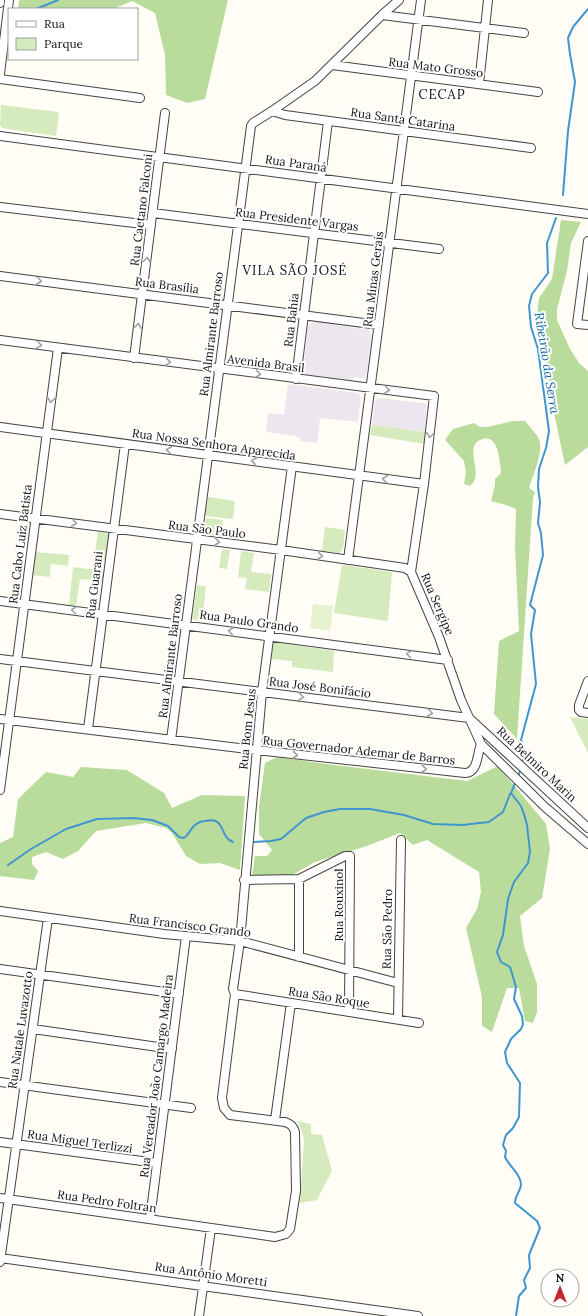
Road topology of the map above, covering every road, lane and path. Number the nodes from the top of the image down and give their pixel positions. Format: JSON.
{"nodes":[{"id":1,"x":0,"y":0,"type":"edge"},
{"id":2,"x":9,"y":0,"type":"edge"},
{"id":3,"x":399,"y":0,"type":"edge"},
{"id":4,"x":421,"y":0,"type":"edge"},
{"id":5,"x":488,"y":0,"type":"edge"},
{"id":6,"x":0,"y":3,"type":"edge"},
{"id":7,"x":382,"y":15,"type":"junction"},
{"id":8,"x":418,"y":19,"type":"junction"},
{"id":9,"x":485,"y":28,"type":"junction"},
{"id":10,"x":524,"y":33,"type":"dead end"},
{"id":11,"x":332,"y":66,"type":"junction"},
{"id":12,"x":0,"y":68,"type":"edge"},
{"id":13,"x":411,"y":75,"type":"junction"},
{"id":14,"x":0,"y":79,"type":"edge"},
{"id":15,"x":479,"y":84,"type":"junction"},
{"id":16,"x":538,"y":92,"type":"dead end"},
{"id":17,"x":140,"y":98,"type":"dead end"},
{"id":18,"x":272,"y":111,"type":"junction"},
{"id":19,"x":165,"y":113,"type":"dead end"},
{"id":20,"x":328,"y":121,"type":"junction"},
{"id":21,"x":404,"y":131,"type":"junction"},
{"id":22,"x":0,"y":136,"type":"edge"},
{"id":23,"x":531,"y":148,"type":"dead end"},
{"id":24,"x":160,"y":157,"type":"junction"},
{"id":25,"x":245,"y":168,"type":"junction"},
{"id":26,"x":321,"y":178,"type":"junction"},
{"id":27,"x":396,"y":188,"type":"junction"},
{"id":28,"x":0,"y":207,"type":"edge"},
{"id":29,"x":153,"y":213,"type":"junction"},
{"id":30,"x":588,"y":214,"type":"edge"},
{"id":31,"x":238,"y":223,"type":"junction"},
{"id":32,"x":151,"y":225,"type":"junction"},
{"id":33,"x":314,"y":233,"type":"junction"},
{"id":34,"x":588,"y":241,"type":"edge"},
{"id":35,"x":389,"y":242,"type":"junction"},
{"id":36,"x":439,"y":249,"type":"dead end"},
{"id":37,"x":0,"y":276,"type":"edge"},
{"id":38,"x":142,"y":294,"type":"junction"},
{"id":39,"x":227,"y":305,"type":"junction"},
{"id":40,"x":304,"y":315,"type":"junction"},
{"id":41,"x":379,"y":324,"type":"junction"},
{"id":42,"x":588,"y":325,"type":"edge"},
{"id":43,"x":0,"y":340,"type":"edge"},
{"id":44,"x":58,"y":348,"type":"junction"},
{"id":45,"x":134,"y":358,"type":"junction"},
{"id":46,"x":219,"y":369,"type":"junction"},
{"id":47,"x":296,"y":379,"type":"junction"},
{"id":48,"x":370,"y":388,"type":"junction"},
{"id":49,"x":434,"y":396,"type":"joint"},
{"id":50,"x":0,"y":427,"type":"edge"},
{"id":51,"x":47,"y":433,"type":"junction"},
{"id":52,"x":125,"y":444,"type":"junction"},
{"id":53,"x":208,"y":455,"type":"junction"},
{"id":54,"x":292,"y":466,"type":"junction"},
{"id":55,"x":359,"y":476,"type":"junction"},
{"id":56,"x":424,"y":484,"type":"junction"},
{"id":57,"x":0,"y":514,"type":"edge"},
{"id":58,"x":36,"y":518,"type":"junction"},
{"id":59,"x":114,"y":528,"type":"junction"},
{"id":60,"x":197,"y":539,"type":"junction"},
{"id":61,"x":281,"y":550,"type":"junction"},
{"id":62,"x":348,"y":560,"type":"junction"},
{"id":63,"x":411,"y":572,"type":"junction"},
{"id":64,"x":0,"y":601,"type":"edge"},
{"id":65,"x":24,"y":604,"type":"junction"},
{"id":66,"x":103,"y":614,"type":"junction"},
{"id":67,"x":186,"y":625,"type":"junction"},
{"id":68,"x":270,"y":636,"type":"junction"},
{"id":69,"x":0,"y":660,"type":"edge"},
{"id":70,"x":448,"y":660,"type":"junction"},
{"id":71,"x":16,"y":662,"type":"junction"},
{"id":72,"x":95,"y":671,"type":"junction"},
{"id":73,"x":588,"y":681,"type":"edge"},
{"id":74,"x":179,"y":682,"type":"junction"},
{"id":75,"x":262,"y":692,"type":"junction"},
{"id":76,"x":588,"y":713,"type":"edge"},
{"id":77,"x":469,"y":718,"type":"junction"},
{"id":78,"x":0,"y":719,"type":"edge"},
{"id":79,"x":9,"y":720,"type":"junction"},
{"id":80,"x":88,"y":729,"type":"junction"},
{"id":81,"x":172,"y":740,"type":"junction"},
{"id":82,"x":481,"y":744,"type":"junction"},
{"id":83,"x":256,"y":750,"type":"junction"},
{"id":84,"x":0,"y":790,"type":"edge"},
{"id":85,"x":566,"y":824,"type":"junction"},
{"id":86,"x":588,"y":828,"type":"edge"},
{"id":87,"x":401,"y":840,"type":"dead end"},
{"id":88,"x":588,"y":844,"type":"edge"},
{"id":89,"x":299,"y":879,"type":"junction"},
{"id":90,"x":244,"y":880,"type":"junction"},
{"id":91,"x":0,"y":911,"type":"edge"},
{"id":92,"x":48,"y":918,"type":"junction"},
{"id":93,"x":186,"y":936,"type":"junction"},
{"id":94,"x":240,"y":941,"type":"junction"},
{"id":95,"x":299,"y":957,"type":"junction"},
{"id":96,"x":0,"y":969,"type":"edge"},
{"id":97,"x":349,"y":970,"type":"junction"},
{"id":98,"x":40,"y":974,"type":"junction"},
{"id":99,"x":398,"y":983,"type":"junction"},
{"id":100,"x":179,"y":994,"type":"junction"},
{"id":101,"x":235,"y":994,"type":"junction"},
{"id":102,"x":291,"y":1003,"type":"junction"},
{"id":103,"x":349,"y":1012,"type":"junction"},
{"id":104,"x":398,"y":1019,"type":"junction"},
{"id":105,"x":419,"y":1023,"type":"dead end"},
{"id":106,"x":32,"y":1029,"type":"junction"},
{"id":107,"x":172,"y":1049,"type":"junction"},
{"id":108,"x":0,"y":1082,"type":"edge"},
{"id":109,"x":25,"y":1085,"type":"junction"},
{"id":110,"x":165,"y":1104,"type":"junction"},
{"id":111,"x":191,"y":1108,"type":"dead end"},
{"id":112,"x":275,"y":1120,"type":"junction"},
{"id":113,"x":0,"y":1142,"type":"edge"},
{"id":114,"x":16,"y":1144,"type":"junction"},
{"id":115,"x":157,"y":1163,"type":"junction"},
{"id":116,"x":0,"y":1198,"type":"edge"},
{"id":117,"x":9,"y":1200,"type":"junction"},
{"id":118,"x":150,"y":1219,"type":"junction"},
{"id":119,"x":210,"y":1228,"type":"junction"},
{"id":120,"x":0,"y":1259,"type":"edge"},
{"id":121,"x":203,"y":1286,"type":"junction"},
{"id":122,"x":199,"y":1316,"type":"edge"},
{"id":123,"x":418,"y":1316,"type":"edge"}],
"edges":[{"from":1,"to":6,"type":"street"},
{"from":2,"to":12,"type":"street"},
{"from":3,"to":7,"type":"street","name":"Rua Almirante Barroso"},
{"from":4,"to":8,"type":"street","name":"Rua Minas Gerais"},
{"from":5,"to":9,"type":"street"},
{"from":7,"to":8,"type":"street"},
{"from":7,"to":11,"type":"street","name":"Rua Almirante Barroso"},
{"from":8,"to":9,"type":"street"},
{"from":8,"to":13,"type":"street","name":"Rua Minas Gerais"},
{"from":9,"to":10,"type":"street"},
{"from":9,"to":15,"type":"street"},
{"from":11,"to":13,"type":"street","name":"Rua Mato Grosso"},
{"from":11,"to":18,"type":"street","name":"Rua Almirante Barroso"},
{"from":13,"to":15,"type":"street","name":"Rua Mato Grosso"},
{"from":13,"to":21,"type":"street","name":"Rua Minas Gerais"},
{"from":14,"to":17,"type":"street"},
{"from":15,"to":16,"type":"street","name":"Rua Mato Grosso"},
{"from":18,"to":20,"type":"street","name":"Rua Santa Catarina"},
{"from":18,"to":25,"type":"street","name":"Rua Almirante Barroso"},
{"from":19,"to":24,"type":"street","name":"Rua Caetano Falconi"},
{"from":20,"to":21,"type":"street","name":"Rua Santa Catarina"},
{"from":20,"to":26,"type":"street","name":"Rua Bahia"},
{"from":21,"to":23,"type":"street","name":"Rua Santa Catarina"},
{"from":21,"to":27,"type":"street","name":"Rua Minas Gerais"},
{"from":22,"to":24,"type":"street","name":"Rua Paraná"},
{"from":24,"to":25,"type":"street","name":"Rua Paraná"},
{"from":24,"to":29,"type":"street","name":"Rua Caetano Falconi"},
{"from":25,"to":26,"type":"street","name":"Rua Paraná"},
{"from":25,"to":31,"type":"street","name":"Rua Almirante Barroso"},
{"from":26,"to":27,"type":"street","name":"Rua Paraná"},
{"from":26,"to":33,"type":"street","name":"Rua Bahia"},
{"from":27,"to":30,"type":"street","name":"Rua Paraná"},
{"from":27,"to":35,"type":"street","name":"Rua Minas Gerais"},
{"from":28,"to":32,"type":"street"},
{"from":29,"to":31,"type":"street","name":"Rua Presidente Vargas"},
{"from":29,"to":32,"type":"street","name":"Rua Caetano Falconi"},
{"from":31,"to":33,"type":"street","name":"Rua Presidente Vargas"},
{"from":31,"to":39,"type":"street","name":"Rua Almirante Barroso"},
{"from":38,"to":32,"type":"street","name":"Rua Caetano Falconi","one_way":true},
{"from":33,"to":35,"type":"street","name":"Rua Presidente Vargas"},
{"from":33,"to":40,"type":"street","name":"Rua Bahia"},
{"from":34,"to":42,"type":"street"},
{"from":35,"to":36,"type":"street","name":"Rua Presidente Vargas"},
{"from":35,"to":41,"type":"street","name":"Rua Minas Gerais"},
{"from":37,"to":38,"type":"street","name":"Rua Brasília","one_way":true},
{"from":38,"to":39,"type":"street","name":"Rua Brasília"},
{"from":45,"to":38,"type":"street","name":"Rua Caetano Falconi","one_way":true},
{"from":39,"to":40,"type":"street","name":"Rua Brasília"},
{"from":39,"to":46,"type":"street","name":"Rua Almirante Barroso"},
{"from":40,"to":41,"type":"street","name":"Rua Brasília"},
{"from":40,"to":47,"type":"street","name":"Rua Bahia"},
{"from":41,"to":48,"type":"street","name":"Rua Minas Gerais"},
{"from":43,"to":44,"type":"street","name":"Avenida Brasil","one_way":true},
{"from":44,"to":45,"type":"street","name":"Avenida Brasil"},
{"from":44,"to":51,"type":"street","name":"Rua Cabo Luiz Batista","one_way":true},
{"from":45,"to":46,"type":"street","name":"Avenida Brasil","one_way":true},
{"from":46,"to":47,"type":"street","name":"Avenida Brasil","one_way":true},
{"from":46,"to":53,"type":"street","name":"Rua Almirante Barroso"},
{"from":47,"to":48,"type":"street","name":"Avenida Brasil"},
{"from":48,"to":49,"type":"street","name":"Avenida Brasil","one_way":true},
{"from":48,"to":55,"type":"street","name":"Rua Minas Gerais"},
{"from":49,"to":56,"type":"street","name":"Rua Sergipe","one_way":true},
{"from":50,"to":51,"type":"street","name":"Rua Nossa Senhora Aparecida"},
{"from":51,"to":52,"type":"street","name":"Rua Nossa Senhora Aparecida"},
{"from":51,"to":58,"type":"street","name":"Rua Cabo Luiz Batista"},
{"from":53,"to":52,"type":"street","name":"Rua Nossa Senhora Aparecida","one_way":true},
{"from":52,"to":59,"type":"street","name":"Rua Guarani"},
{"from":54,"to":53,"type":"street","name":"Rua Nossa Senhora Aparecida","one_way":true},
{"from":53,"to":60,"type":"street","name":"Rua Almirante Barroso"},
{"from":54,"to":55,"type":"street","name":"Rua Nossa Senhora Aparecida"},
{"from":54,"to":61,"type":"street","name":"Rua Bom Jesus"},
{"from":56,"to":55,"type":"street","name":"Rua Nossa Senhora Aparecida","one_way":true},
{"from":55,"to":62,"type":"street","name":"Rua Minas Gerais"},
{"from":56,"to":63,"type":"street","name":"Rua Sergipe"},
{"from":57,"to":58,"type":"street","name":"Rua São Paulo"},
{"from":58,"to":59,"type":"street","name":"Rua São Paulo","one_way":true},
{"from":58,"to":65,"type":"street","name":"Rua Cabo Luiz Batista"},
{"from":59,"to":60,"type":"street","name":"Rua São Paulo"},
{"from":59,"to":66,"type":"street","name":"Rua Guarani"},
{"from":60,"to":61,"type":"street","name":"Rua São Paulo","one_way":true},
{"from":60,"to":67,"type":"street","name":"Rua Almirante Barroso"},
{"from":61,"to":62,"type":"street","name":"Rua São Paulo","one_way":true},
{"from":61,"to":68,"type":"street","name":"Rua Bom Jesus"},
{"from":62,"to":63,"type":"street","name":"Rua São Paulo"},
{"from":63,"to":70,"type":"street","name":"Rua Sergipe"},
{"from":64,"to":65,"type":"street","name":"Rua Paulo Grando"},
{"from":66,"to":65,"type":"street","name":"Rua Paulo Grando","one_way":true},
{"from":65,"to":71,"type":"street","name":"Rua Cabo Luiz Batista"},
{"from":66,"to":67,"type":"street","name":"Rua Paulo Grando"},
{"from":66,"to":72,"type":"street","name":"Rua Guarani"},
{"from":68,"to":67,"type":"street","name":"Rua Paulo Grando","one_way":true},
{"from":67,"to":74,"type":"street","name":"Rua Almirante Barroso"},
{"from":70,"to":68,"type":"street","name":"Rua Paulo Grando","one_way":true},
{"from":68,"to":75,"type":"street","name":"Rua Bom Jesus"},
{"from":69,"to":71,"type":"street","name":"Rua José Bonifácio"},
{"from":70,"to":77,"type":"street","name":"Rua Sergipe"},
{"from":71,"to":72,"type":"street","name":"Rua José Bonifácio"},
{"from":71,"to":79,"type":"street","name":"Rua Cabo Luiz Batista"},
{"from":72,"to":74,"type":"street","name":"Rua José Bonifácio"},
{"from":72,"to":80,"type":"street","name":"Rua Guarani"},
{"from":73,"to":76,"type":"street"},
{"from":74,"to":75,"type":"street","name":"Rua José Bonifácio"},
{"from":74,"to":81,"type":"street","name":"Rua Almirante Barroso"},
{"from":75,"to":77,"type":"street","name":"Rua José Bonifácio","one_way":true},
{"from":75,"to":83,"type":"street","name":"Rua Bom Jesus"},
{"from":77,"to":82,"type":"street","name":"Rua Sergipe"},
{"from":77,"to":86,"type":"street","name":"Rua Belmiro Marin"},
{"from":78,"to":79,"type":"street","name":"Rua Governador Ademar de Barros"},
{"from":79,"to":80,"type":"street","name":"Rua Governador Ademar de Barros"},
{"from":79,"to":84,"type":"street","name":"Rua Cabo Luiz Batista"},
{"from":80,"to":81,"type":"street","name":"Rua Governador Ademar de Barros"},
{"from":81,"to":83,"type":"street","name":"Rua Governador Ademar de Barros"},
{"from":83,"to":82,"type":"street","name":"Rua Governador Ademar de Barros","one_way":true},
{"from":82,"to":85,"type":"street"},
{"from":83,"to":90,"type":"street","name":"Rua Bom Jesus"},
{"from":85,"to":86,"type":"street","name":"Rua Belmiro Marin"},
{"from":85,"to":88,"type":"street"},
{"from":87,"to":99,"type":"street","name":"Rua São Pedro"},
{"from":89,"to":90,"type":"street","name":"Rua Rouxinol"},
{"from":89,"to":95,"type":"street"},
{"from":89,"to":97,"type":"street","name":"Rua Rouxinol"},
{"from":90,"to":94,"type":"street","name":"Rua Bom Jesus"},
{"from":91,"to":92,"type":"street","name":"Rua Francisco Grando"},
{"from":92,"to":93,"type":"street","name":"Rua Francisco Grando"},
{"from":92,"to":98,"type":"street","name":"Rua Natale Luvazotto"},
{"from":93,"to":94,"type":"street","name":"Rua Francisco Grando"},
{"from":93,"to":100,"type":"street","name":"Rua Vereador João Camargo Madeira"},
{"from":94,"to":95,"type":"street","name":"Rua Francisco Grando"},
{"from":94,"to":101,"type":"street","name":"Rua Bom Jesus"},
{"from":95,"to":97,"type":"street","name":"Rua Francisco Grando"},
{"from":96,"to":98,"type":"street"},
{"from":97,"to":99,"type":"street","name":"Rua Francisco Grando"},
{"from":97,"to":103,"type":"street"},
{"from":98,"to":100,"type":"street"},
{"from":98,"to":106,"type":"street","name":"Rua Natale Luvazotto"},
{"from":99,"to":104,"type":"street","name":"Rua São Pedro"},
{"from":100,"to":107,"type":"street","name":"Rua Vereador João Camargo Madeira"},
{"from":101,"to":102,"type":"street","name":"Rua São Roque"},
{"from":101,"to":112,"type":"street","name":"Rua Bom Jesus"},
{"from":102,"to":103,"type":"street","name":"Rua São Roque"},
{"from":102,"to":112,"type":"street"},
{"from":103,"to":104,"type":"street","name":"Rua São Roque"},
{"from":104,"to":105,"type":"street","name":"Rua São Roque"},
{"from":106,"to":107,"type":"street"},
{"from":106,"to":109,"type":"street","name":"Rua Natale Luvazotto"},
{"from":107,"to":110,"type":"street","name":"Rua Vereador João Camargo Madeira"},
{"from":108,"to":109,"type":"street"},
{"from":109,"to":110,"type":"street"},
{"from":109,"to":114,"type":"street","name":"Rua Natale Luvazotto"},
{"from":110,"to":111,"type":"street"},
{"from":110,"to":115,"type":"street","name":"Rua Vereador João Camargo Madeira"},
{"from":112,"to":119,"type":"street","name":"Rua Pedro Foltran"},
{"from":113,"to":114,"type":"street","name":"Rua Miguel Terlizzi"},
{"from":114,"to":115,"type":"street","name":"Rua Miguel Terlizzi"},
{"from":114,"to":117,"type":"street","name":"Rua Natale Luvazotto"},
{"from":115,"to":118,"type":"street","name":"Rua Vereador João Camargo Madeira"},
{"from":116,"to":117,"type":"street","name":"Rua Pedro Foltran"},
{"from":117,"to":118,"type":"street","name":"Rua Pedro Foltran"},
{"from":117,"to":120,"type":"street","name":"Rua Natale Luvazotto"},
{"from":118,"to":119,"type":"street","name":"Rua Pedro Foltran"},
{"from":119,"to":121,"type":"street"},
{"from":120,"to":121,"type":"street","name":"Rua Antônio Moretti"},
{"from":121,"to":122,"type":"street"},
{"from":121,"to":123,"type":"street","name":"Rua Antônio Moretti"}]}
